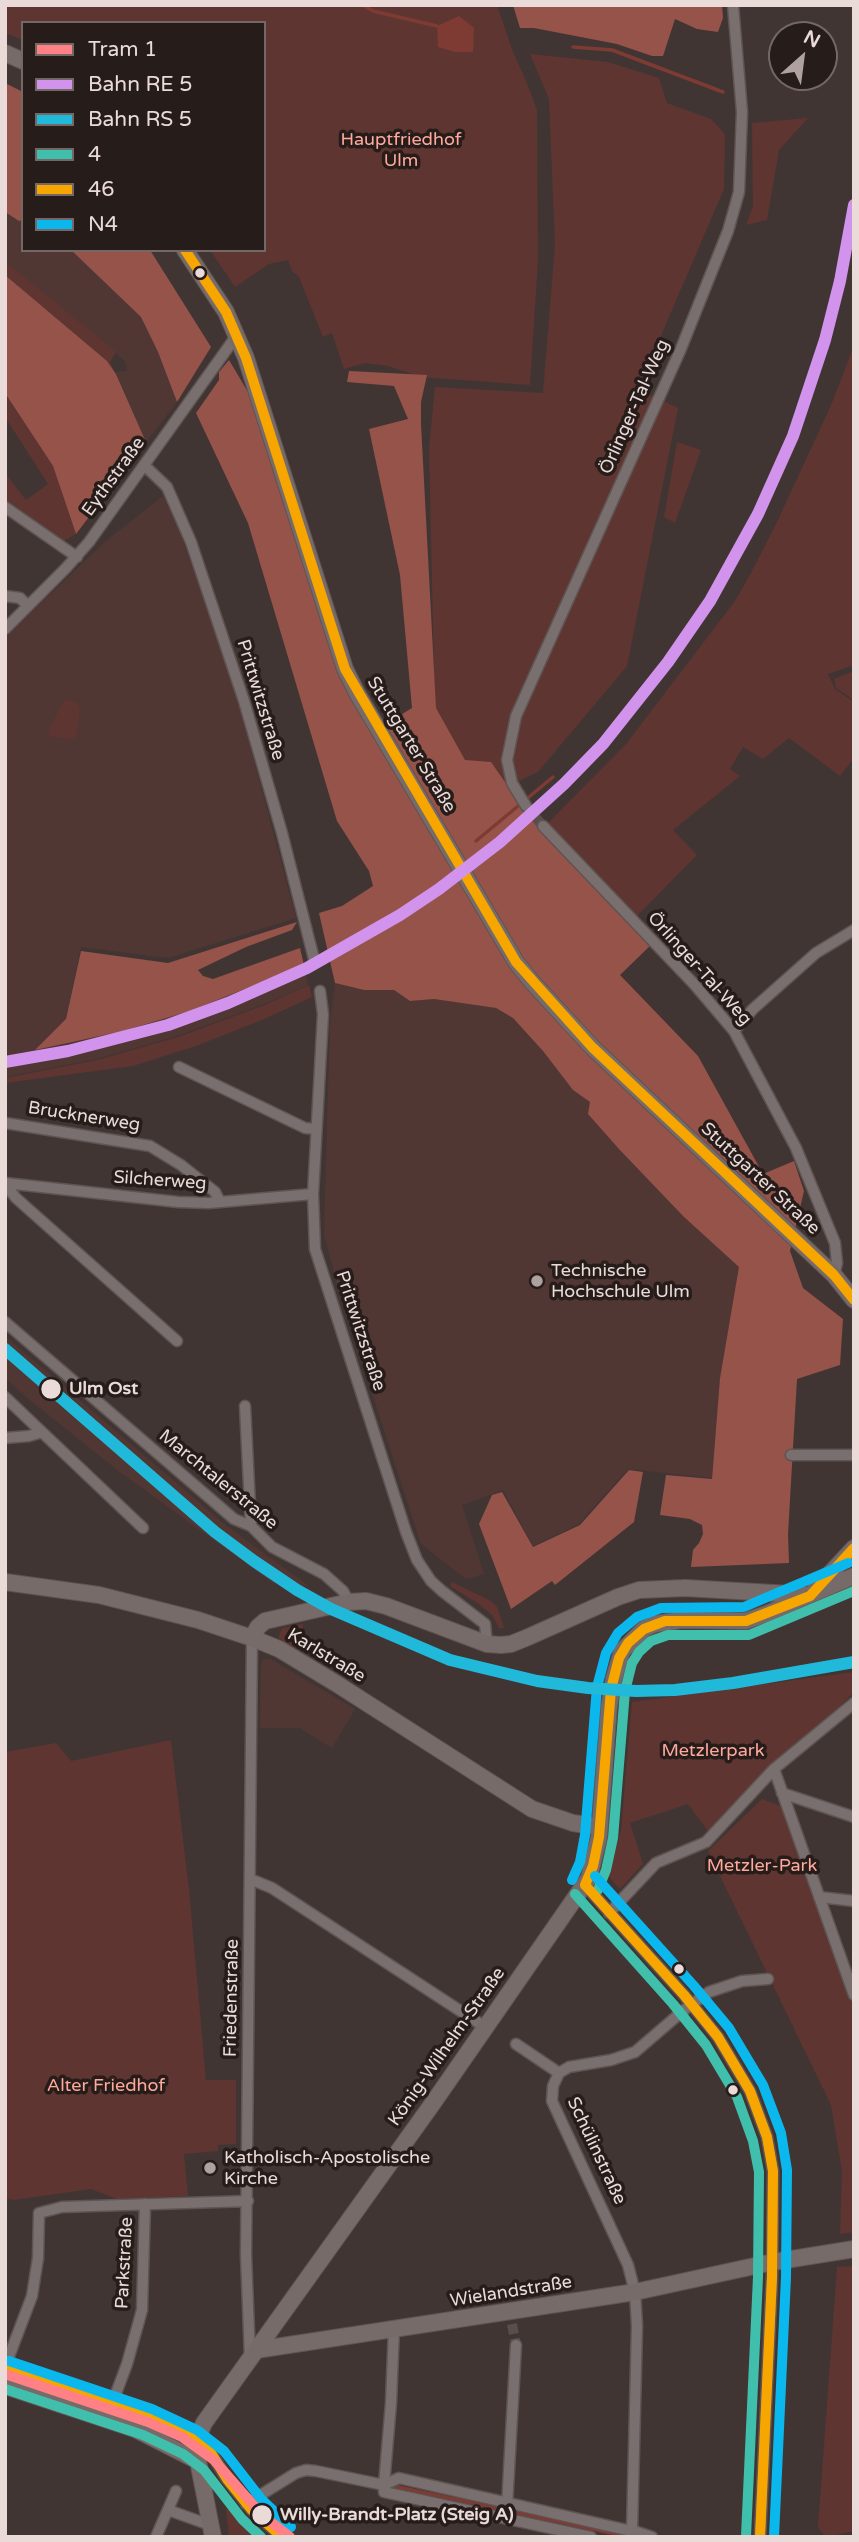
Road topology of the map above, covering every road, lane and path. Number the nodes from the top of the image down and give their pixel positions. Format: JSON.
{"nodes":[{"id":1,"x":733,"y":5,"type":"edge"},
{"id":2,"x":5,"y":53,"type":"edge"},
{"id":3,"x":21,"y":60,"type":"edge"},
{"id":4,"x":186,"y":252,"type":"edge"},
{"id":5,"x":237,"y":335,"type":"junction"},
{"id":6,"x":144,"y":465,"type":"junction"},
{"id":7,"x":5,"y":507,"type":"edge"},
{"id":8,"x":77,"y":557,"type":"junction"},
{"id":9,"x":5,"y":596,"type":"edge"},
{"id":10,"x":29,"y":606,"type":"junction"},
{"id":11,"x":5,"y":629,"type":"edge"},
{"id":12,"x":523,"y":802,"type":"tunnel mouth"},
{"id":13,"x":542,"y":825,"type":"tunnel mouth"},
{"id":14,"x":854,"y":930,"type":"edge"},
{"id":15,"x":314,"y":959,"type":"dead end"},
{"id":16,"x":320,"y":991,"type":"dead end"},
{"id":17,"x":734,"y":1031,"type":"junction"},
{"id":18,"x":179,"y":1066,"type":"dead end"},
{"id":19,"x":5,"y":1123,"type":"edge"},
{"id":20,"x":316,"y":1129,"type":"junction"},
{"id":21,"x":5,"y":1183,"type":"edge"},
{"id":22,"x":313,"y":1194,"type":"junction"},
{"id":23,"x":220,"y":1202,"type":"junction"},
{"id":24,"x":834,"y":1275,"type":"junction"},
{"id":25,"x":854,"y":1300,"type":"edge"},
{"id":26,"x":5,"y":1322,"type":"edge"},
{"id":27,"x":177,"y":1341,"type":"dead end"},
{"id":28,"x":5,"y":1397,"type":"edge"},
{"id":29,"x":245,"y":1406,"type":"dead end"},
{"id":30,"x":42,"y":1432,"type":"junction"},
{"id":31,"x":5,"y":1438,"type":"edge"},
{"id":32,"x":791,"y":1455,"type":"dead end"},
{"id":33,"x":854,"y":1455,"type":"edge"},
{"id":34,"x":251,"y":1526,"type":"junction"},
{"id":35,"x":143,"y":1528,"type":"dead end"},
{"id":36,"x":854,"y":1548,"type":"edge"},
{"id":37,"x":854,"y":1576,"type":"edge"},
{"id":38,"x":5,"y":1582,"type":"edge"},
{"id":39,"x":810,"y":1596,"type":"junction"},
{"id":40,"x":349,"y":1602,"type":"junction"},
{"id":41,"x":252,"y":1638,"type":"junction"},
{"id":42,"x":487,"y":1644,"type":"junction"},
{"id":43,"x":854,"y":1703,"type":"edge"},
{"id":44,"x":774,"y":1769,"type":"junction"},
{"id":45,"x":782,"y":1793,"type":"junction"},
{"id":46,"x":854,"y":1817,"type":"edge"},
{"id":47,"x":600,"y":1826,"type":"junction"},
{"id":48,"x":250,"y":1879,"type":"junction"},
{"id":49,"x":585,"y":1885,"type":"junction"},
{"id":50,"x":819,"y":1898,"type":"junction"},
{"id":51,"x":854,"y":1901,"type":"edge"},
{"id":52,"x":609,"y":1913,"type":"junction"},
{"id":53,"x":768,"y":1979,"type":"dead end"},
{"id":54,"x":854,"y":1995,"type":"edge"},
{"id":55,"x":692,"y":2004,"type":"junction"},
{"id":56,"x":485,"y":2027,"type":"junction"},
{"id":57,"x":516,"y":2044,"type":"dead end"},
{"id":58,"x":559,"y":2073,"type":"junction"},
{"id":59,"x":248,"y":2201,"type":"junction"},
{"id":60,"x":145,"y":2204,"type":"junction"},
{"id":61,"x":854,"y":2249,"type":"edge"},
{"id":62,"x":773,"y":2262,"type":"junction"},
{"id":63,"x":635,"y":2292,"type":"junction"},
{"id":64,"x":274,"y":2323,"type":"junction"},
{"id":65,"x":394,"y":2328,"type":"junction"},
{"id":66,"x":311,"y":2340,"type":"junction"},
{"id":67,"x":516,"y":2345,"type":"tunnel mouth"},
{"id":68,"x":253,"y":2354,"type":"junction"},
{"id":69,"x":5,"y":2367,"type":"edge"},
{"id":70,"x":5,"y":2386,"type":"edge"},
{"id":71,"x":112,"y":2404,"type":"junction"},
{"id":72,"x":198,"y":2437,"type":"junction"},
{"id":73,"x":198,"y":2461,"type":"junction"},
{"id":74,"x":227,"y":2479,"type":"junction"},
{"id":75,"x":384,"y":2485,"type":"junction"},
{"id":76,"x":176,"y":2491,"type":"dead end"},
{"id":77,"x":508,"y":2502,"type":"junction"},
{"id":78,"x":246,"y":2504,"type":"junction"},
{"id":79,"x":168,"y":2510,"type":"junction"},
{"id":80,"x":505,"y":2518,"type":"junction"},
{"id":81,"x":212,"y":2531,"type":"edge"},
{"id":82,"x":635,"y":2533,"type":"edge"},
{"id":83,"x":156,"y":2537,"type":"edge"},
{"id":84,"x":282,"y":2537,"type":"edge"},
{"id":85,"x":591,"y":2537,"type":"edge"},
{"id":86,"x":652,"y":2537,"type":"edge"},
{"id":87,"x":760,"y":2537,"type":"edge"}],
"edges":[{"from":1,"to":12,"type":"street","name":"Örlinger-Tal-Weg"},
{"from":2,"to":3,"type":"main road"},
{"from":4,"to":5,"type":"main road","name":"Stuttgarter Straße"},
{"from":5,"to":6,"type":"street","name":"Eythstraße"},
{"from":5,"to":24,"type":"main road","name":"Stuttgarter Straße"},
{"from":6,"to":8,"type":"street","name":"Eythstraße"},
{"from":6,"to":15,"type":"street","name":"Prittwitzstraße"},
{"from":7,"to":8,"type":"street"},
{"from":8,"to":10,"type":"street","name":"Eythstraße"},
{"from":9,"to":10,"type":"street"},
{"from":10,"to":11,"type":"street","name":"Eythstraße"},
{"from":13,"to":17,"type":"street","name":"Örlinger-Tal-Weg"},
{"from":14,"to":17,"type":"street"},
{"from":16,"to":20,"type":"street","name":"Prittwitzstraße"},
{"from":17,"to":24,"type":"street","name":"Örlinger-Tal-Weg"},
{"from":18,"to":20,"type":"street"},
{"from":19,"to":23,"type":"street","name":"Brucknerweg"},
{"from":20,"to":22,"type":"street","name":"Prittwitzstraße"},
{"from":21,"to":23,"type":"street","name":"Silcherweg"},
{"from":21,"to":27,"type":"street","name":"Silcherweg"},
{"from":22,"to":23,"type":"street","name":"Silcherweg"},
{"from":22,"to":42,"type":"street","name":"Prittwitzstraße"},
{"from":24,"to":25,"type":"main road","name":"Stuttgarter Straße"},
{"from":26,"to":34,"type":"street","name":"Marchtalerstraße"},
{"from":28,"to":30,"type":"street"},
{"from":29,"to":34,"type":"street"},
{"from":30,"to":31,"type":"street"},
{"from":30,"to":35,"type":"street"},
{"from":32,"to":33,"type":"street"},
{"from":34,"to":40,"type":"street","name":"Marchtalerstraße"},
{"from":36,"to":39,"type":"main road"},
{"from":37,"to":39,"type":"main road","name":"König-Wilhelm-Straße"},
{"from":38,"to":41,"type":"main road","name":"Karlstraße"},
{"from":39,"to":42,"type":"main road"},
{"from":39,"to":47,"type":"main road","name":"König-Wilhelm-Straße"},
{"from":40,"to":41,"type":"main road"},
{"from":40,"to":42,"type":"main road"},
{"from":41,"to":47,"type":"main road","name":"Karlstraße"},
{"from":41,"to":48,"type":"street","name":"Friedenstraße"},
{"from":43,"to":44,"type":"street"},
{"from":44,"to":45,"type":"street"},
{"from":44,"to":52,"type":"street"},
{"from":45,"to":46,"type":"street"},
{"from":45,"to":50,"type":"street"},
{"from":47,"to":49,"type":"main road","name":"König-Wilhelm-Straße"},
{"from":48,"to":56,"type":"street"},
{"from":48,"to":59,"type":"street","name":"Friedenstraße"},
{"from":49,"to":52,"type":"street"},
{"from":49,"to":56,"type":"main road","name":"König-Wilhelm-Straße"},
{"from":50,"to":51,"type":"street"},
{"from":50,"to":54,"type":"street"},
{"from":52,"to":55,"type":"street"},
{"from":53,"to":55,"type":"street"},
{"from":55,"to":58,"type":"street"},
{"from":55,"to":62,"type":"street"},
{"from":56,"to":64,"type":"main road","name":"König-Wilhelm-Straße"},
{"from":57,"to":58,"type":"street"},
{"from":58,"to":63,"type":"street","name":"Schülinstraße"},
{"from":59,"to":60,"type":"street"},
{"from":59,"to":68,"type":"street","name":"Friedenstraße"},
{"from":60,"to":69,"type":"street"},
{"from":60,"to":71,"type":"street","name":"Parkstraße"},
{"from":61,"to":62,"type":"main road","name":"Wielandstraße"},
{"from":62,"to":63,"type":"main road","name":"Wielandstraße"},
{"from":62,"to":87,"type":"street"},
{"from":63,"to":65,"type":"main road","name":"Wielandstraße"},
{"from":63,"to":82,"type":"street"},
{"from":64,"to":66,"type":"main road"},
{"from":64,"to":68,"type":"main road","name":"König-Wilhelm-Straße"},
{"from":65,"to":66,"type":"main road","name":"Wielandstraße"},
{"from":65,"to":75,"type":"street"},
{"from":66,"to":68,"type":"main road","name":"Wielandstraße"},
{"from":67,"to":77,"type":"street"},
{"from":68,"to":72,"type":"main road","name":"König-Wilhelm-Straße"},
{"from":69,"to":71,"type":"main road"},
{"from":70,"to":73,"type":"main road"},
{"from":71,"to":72,"type":"main road"},
{"from":72,"to":73,"type":"main road"},
{"from":72,"to":74,"type":"street"},
{"from":73,"to":74,"type":"street"},
{"from":73,"to":81,"type":"main road"},
{"from":74,"to":78,"type":"street"},
{"from":75,"to":77,"type":"street"},
{"from":75,"to":78,"type":"street"},
{"from":75,"to":80,"type":"street"},
{"from":76,"to":79,"type":"street"},
{"from":77,"to":80,"type":"street"},
{"from":77,"to":82,"type":"street"},
{"from":78,"to":84,"type":"street"},
{"from":79,"to":81,"type":"street"},
{"from":79,"to":83,"type":"street"},
{"from":80,"to":85,"type":"street"},
{"from":82,"to":86,"type":"street"}]}
